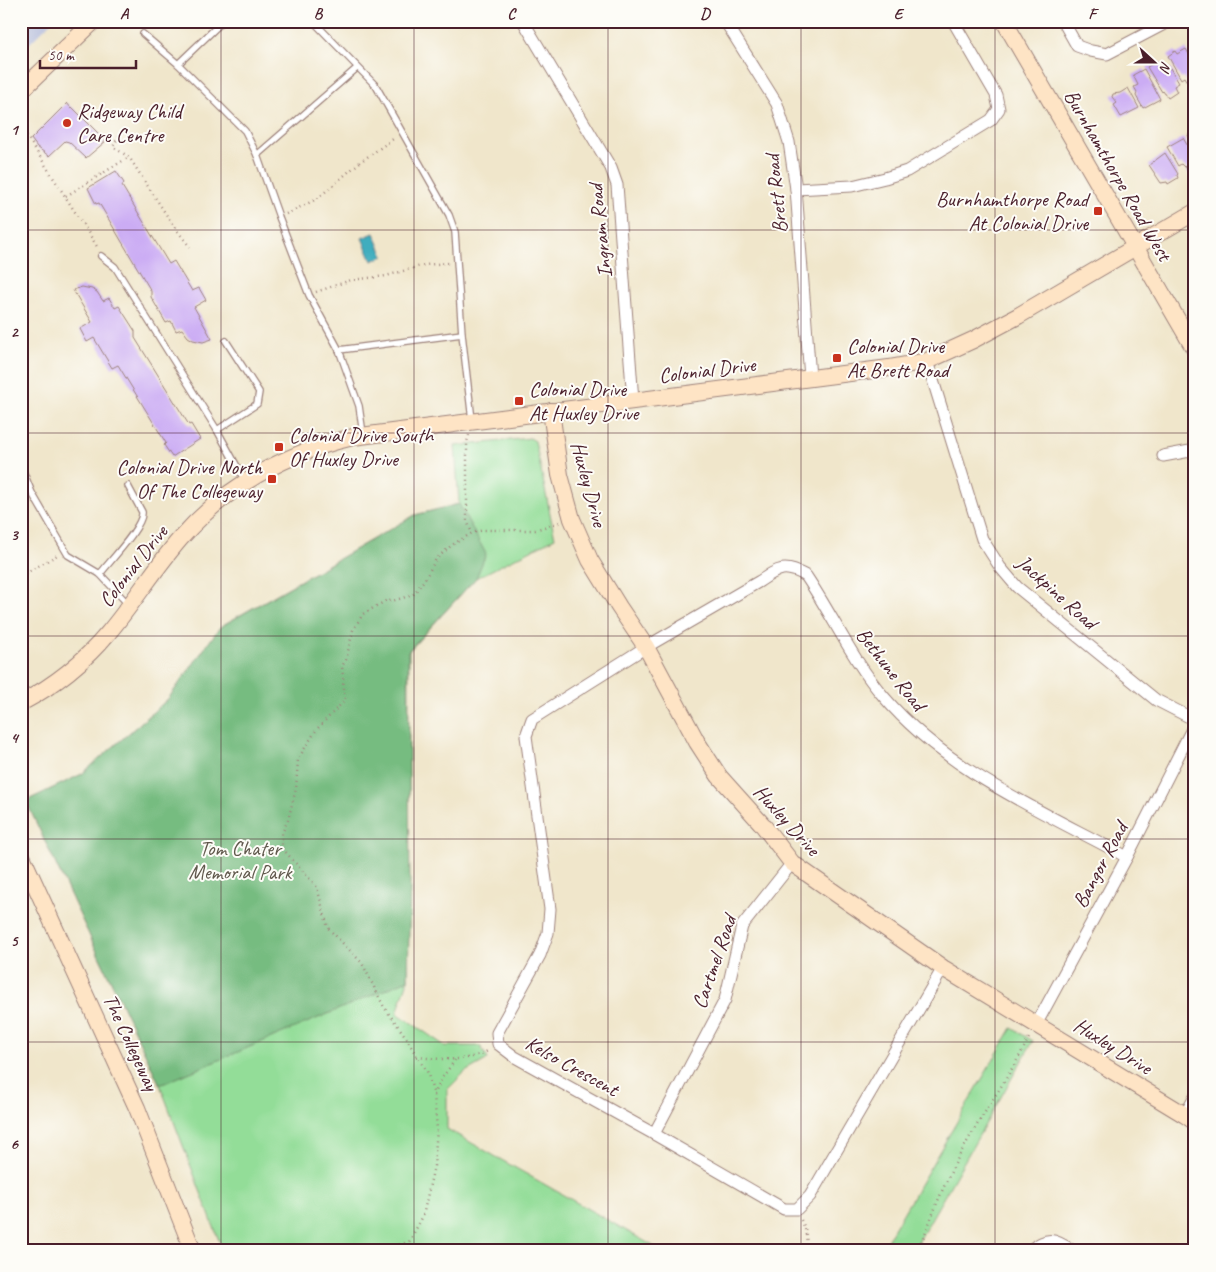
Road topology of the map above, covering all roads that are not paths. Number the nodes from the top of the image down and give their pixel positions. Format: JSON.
{"nodes":[{"id":1,"x":94,"y":21,"type":"edge"},
{"id":2,"x":223,"y":21,"type":"edge"},
{"id":3,"x":313,"y":21,"type":"edge"},
{"id":4,"x":523,"y":21,"type":"edge"},
{"id":5,"x":725,"y":21,"type":"edge"},
{"id":6,"x":953,"y":21,"type":"edge"},
{"id":7,"x":1004,"y":21,"type":"edge"},
{"id":8,"x":1063,"y":21,"type":"edge"},
{"id":9,"x":1170,"y":21,"type":"edge"},
{"id":10,"x":144,"y":34,"type":"dead end"},
{"id":11,"x":178,"y":64,"type":"junction"},
{"id":12,"x":357,"y":68,"type":"junction"},
{"id":13,"x":21,"y":91,"type":"edge"},
{"id":14,"x":257,"y":155,"type":"junction"},
{"id":15,"x":796,"y":189,"type":"junction"},
{"id":16,"x":1195,"y":212,"type":"edge"},
{"id":17,"x":1135,"y":247,"type":"junction"},
{"id":18,"x":101,"y":256,"type":"road end"},
{"id":19,"x":462,"y":334,"type":"junction"},
{"id":20,"x":226,"y":341,"type":"dead end"},
{"id":21,"x":339,"y":350,"type":"junction"},
{"id":22,"x":1195,"y":350,"type":"edge"},
{"id":23,"x":927,"y":360,"type":"junction"},
{"id":24,"x":810,"y":378,"type":"junction"},
{"id":25,"x":634,"y":401,"type":"junction"},
{"id":26,"x":551,"y":412,"type":"junction"},
{"id":27,"x":472,"y":422,"type":"junction"},
{"id":28,"x":217,"y":430,"type":"junction"},
{"id":29,"x":363,"y":436,"type":"junction"},
{"id":30,"x":1195,"y":454,"type":"edge"},
{"id":31,"x":1163,"y":456,"type":"dead end"},
{"id":32,"x":21,"y":466,"type":"edge"},
{"id":33,"x":245,"y":481,"type":"junction"},
{"id":34,"x":128,"y":486,"type":"dead end"},
{"id":35,"x":100,"y":574,"type":"junction"},
{"id":36,"x":129,"y":606,"type":"junction"},
{"id":37,"x":646,"y":647,"type":"junction"},
{"id":38,"x":21,"y":703,"type":"edge"},
{"id":39,"x":1195,"y":721,"type":"edge"},
{"id":40,"x":21,"y":854,"type":"edge"},
{"id":41,"x":1127,"y":857,"type":"junction"},
{"id":42,"x":792,"y":863,"type":"junction"},
{"id":43,"x":943,"y":968,"type":"junction"},
{"id":44,"x":1037,"y":1024,"type":"junction"},
{"id":45,"x":1195,"y":1097,"type":"edge"},
{"id":46,"x":1190,"y":1118,"type":"edge"},
{"id":47,"x":654,"y":1134,"type":"junction"},
{"id":48,"x":193,"y":1251,"type":"edge"},
{"id":49,"x":1029,"y":1251,"type":"edge"},
{"id":50,"x":1073,"y":1251,"type":"edge"}],
"edges":[{"from":1,"to":13,"type":"street"},
{"from":2,"to":11,"type":"lane"},
{"from":3,"to":12,"type":"lane"},
{"from":4,"to":25,"type":"street","name":"Ingram Road"},
{"from":5,"to":15,"type":"street","name":"Brett Road"},
{"from":6,"to":15,"type":"street"},
{"from":7,"to":17,"type":"street","name":"Burnhamthorpe Road West"},
{"from":8,"to":9,"type":"street"},
{"from":10,"to":11,"type":"lane"},
{"from":11,"to":14,"type":"lane"},
{"from":12,"to":14,"type":"lane"},
{"from":12,"to":19,"type":"lane"},
{"from":14,"to":21,"type":"lane"},
{"from":15,"to":24,"type":"street","name":"Brett Road"},
{"from":16,"to":17,"type":"street","name":"Colonial Drive"},
{"from":17,"to":22,"type":"street","name":"Burnhamthorpe Road West"},
{"from":17,"to":23,"type":"street","name":"Colonial Drive"},
{"from":18,"to":28,"type":"lane"},
{"from":19,"to":21,"type":"lane"},
{"from":19,"to":27,"type":"lane"},
{"from":20,"to":28,"type":"lane"},
{"from":21,"to":29,"type":"lane"},
{"from":23,"to":24,"type":"street","name":"Colonial Drive"},
{"from":23,"to":39,"type":"street","name":"Jackpine Road"},
{"from":24,"to":25,"type":"street","name":"Colonial Drive"},
{"from":25,"to":26,"type":"street","name":"Colonial Drive"},
{"from":26,"to":27,"type":"street","name":"Colonial Drive"},
{"from":26,"to":37,"type":"street","name":"Huxley Drive"},
{"from":27,"to":29,"type":"street","name":"Colonial Drive"},
{"from":28,"to":33,"type":"lane"},
{"from":29,"to":33,"type":"street","name":"Colonial Drive"},
{"from":30,"to":31,"type":"street"},
{"from":32,"to":35,"type":"lane"},
{"from":33,"to":36,"type":"street","name":"Colonial Drive"},
{"from":34,"to":35,"type":"lane"},
{"from":35,"to":36,"type":"lane"},
{"from":36,"to":38,"type":"street","name":"Colonial Drive"},
{"from":37,"to":41,"type":"street","name":"Bethune Road"},
{"from":37,"to":42,"type":"street","name":"Huxley Drive"},
{"from":37,"to":47,"type":"street","name":"Kelso Crescent"},
{"from":39,"to":41,"type":"street","name":"Bangor Road"},
{"from":40,"to":48,"type":"street","name":"The Collegeway"},
{"from":41,"to":44,"type":"street","name":"Bangor Road"},
{"from":42,"to":43,"type":"street","name":"Huxley Drive"},
{"from":42,"to":47,"type":"street","name":"Cartmel Road"},
{"from":43,"to":44,"type":"street","name":"Huxley Drive"},
{"from":43,"to":47,"type":"street","name":"Kelso Crescent"},
{"from":44,"to":46,"type":"street","name":"Huxley Drive"},
{"from":45,"to":46,"type":"street"},
{"from":49,"to":50,"type":"street"}]}
